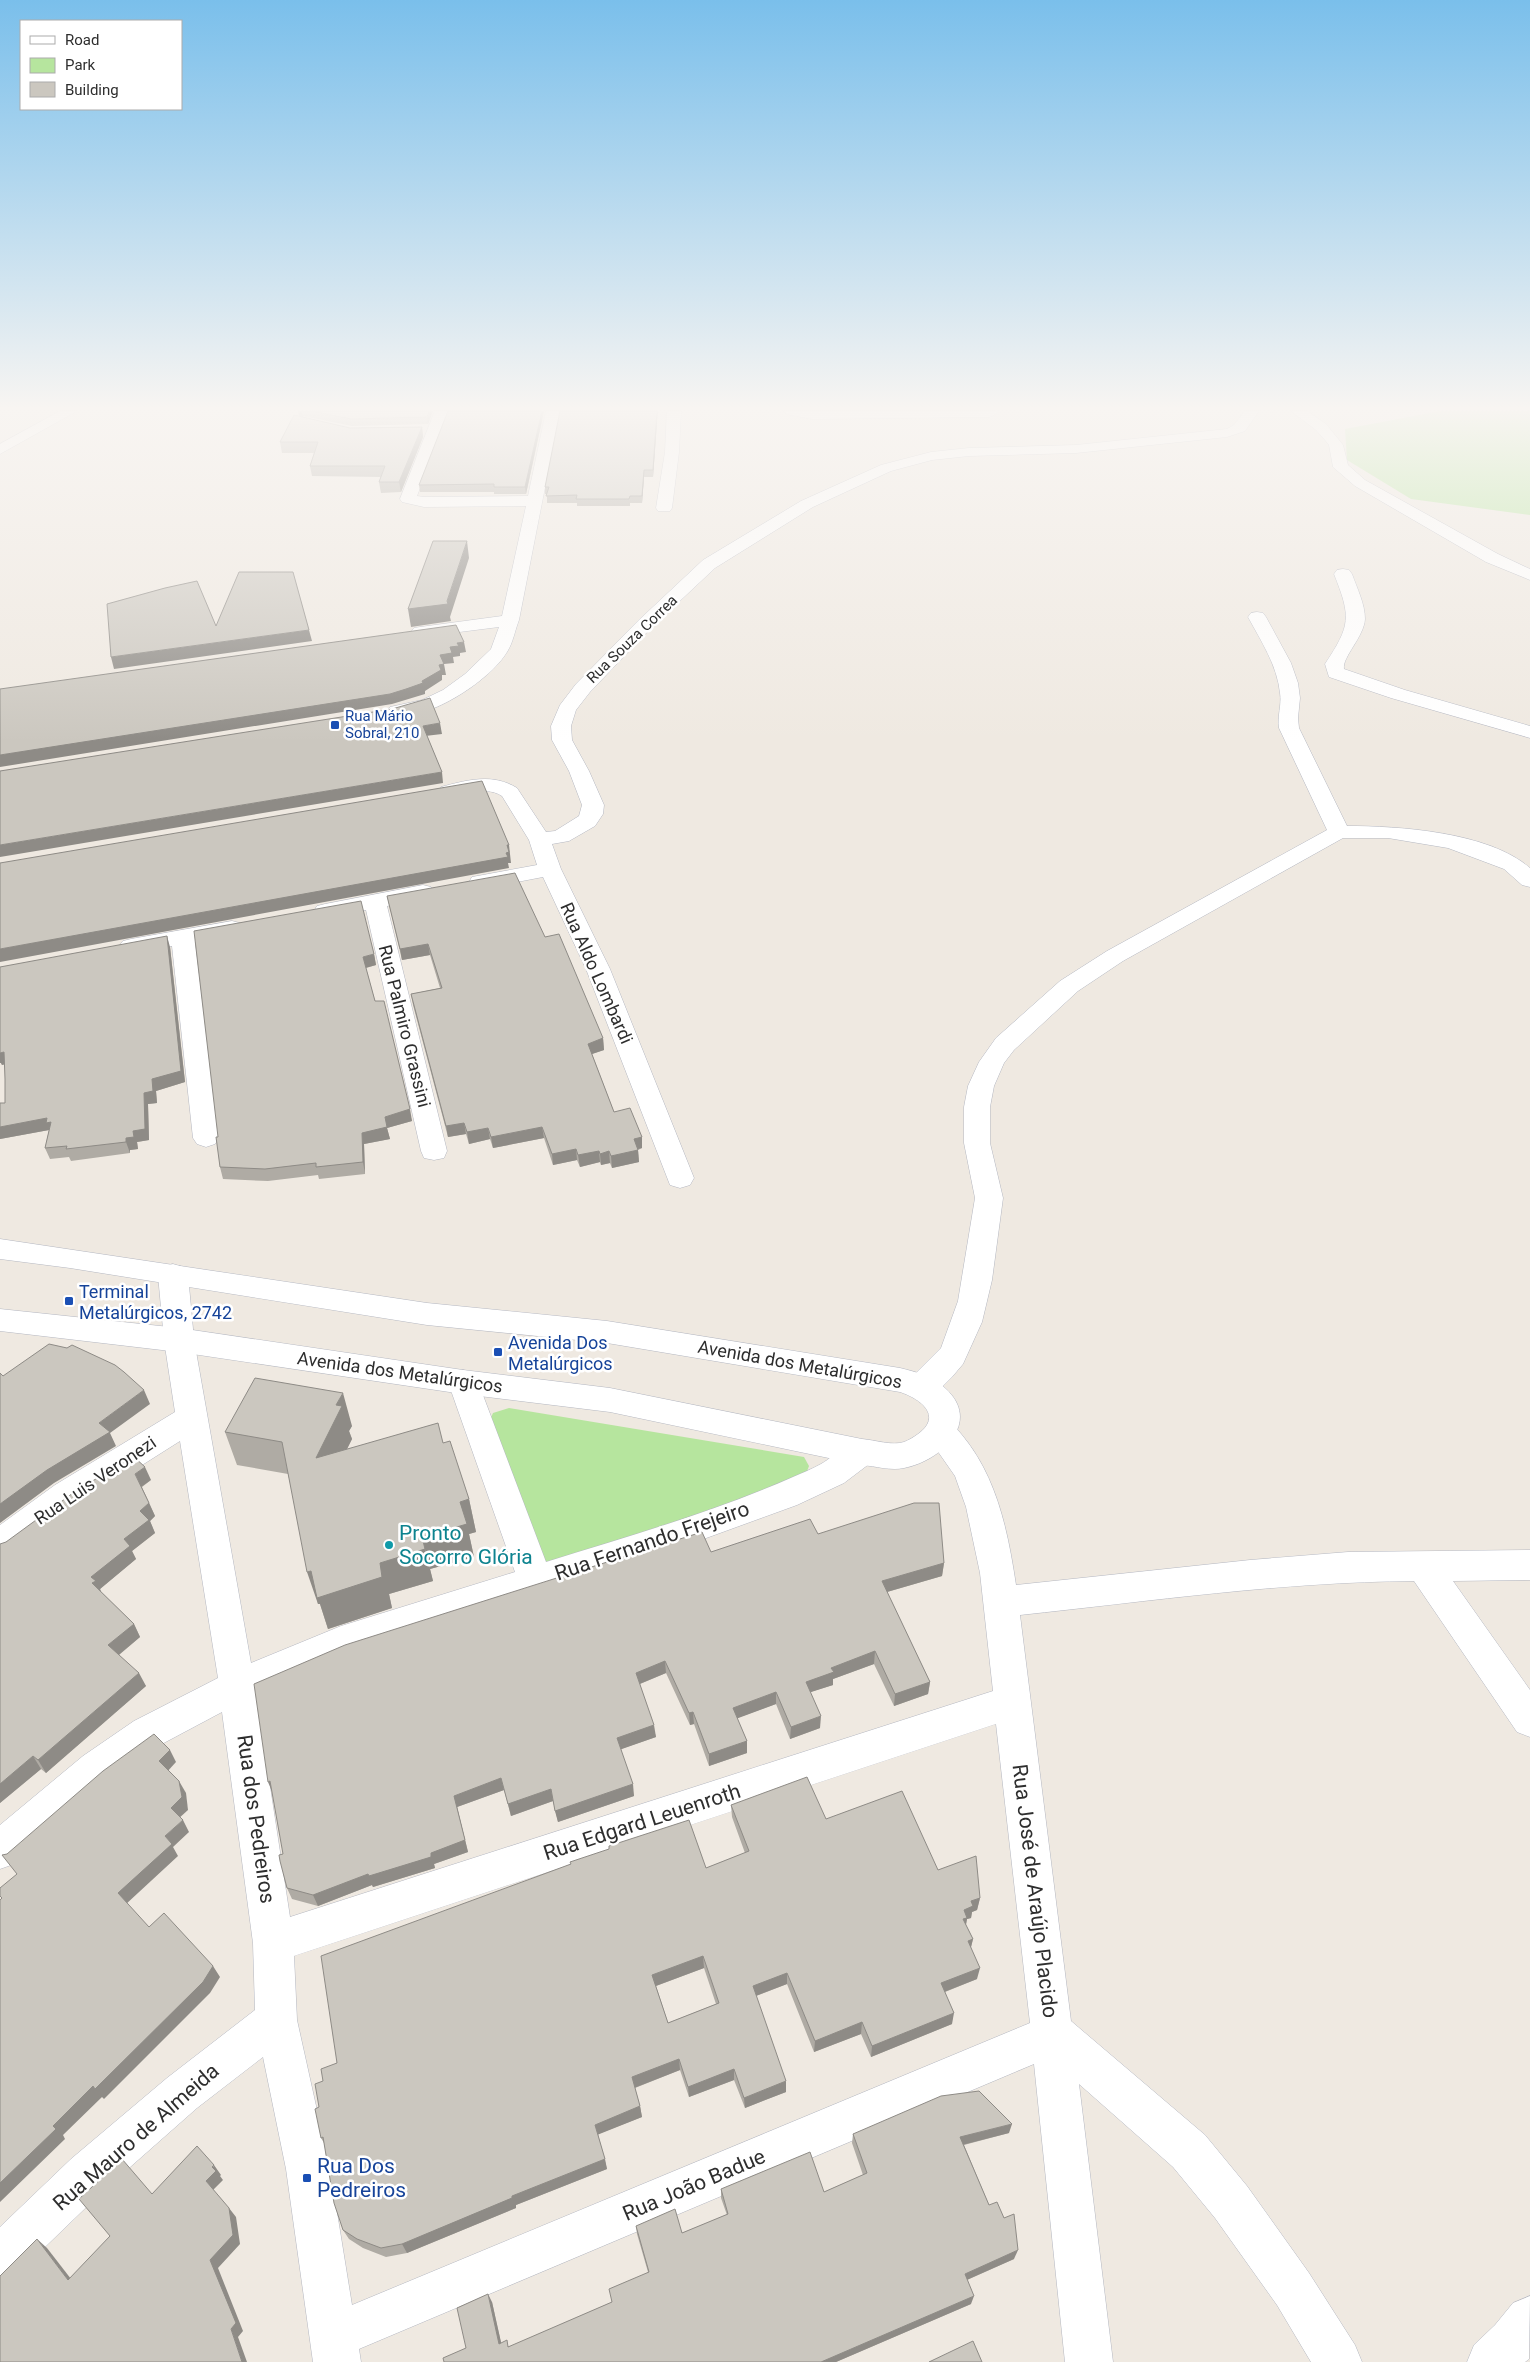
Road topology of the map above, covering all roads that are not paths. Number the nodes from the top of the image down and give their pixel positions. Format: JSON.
{"nodes":[{"id":1,"x":530,"y":521,"type":"edge"},
{"id":2,"x":779,"y":521,"type":"edge"},
{"id":3,"x":1428,"y":521,"type":"edge"},
{"id":4,"x":1343,"y":574,"type":"dead end"},
{"id":5,"x":1530,"y":574,"type":"edge"},
{"id":6,"x":1257,"y":617,"type":"dead end"},
{"id":7,"x":510,"y":620,"type":"junction"},
{"id":8,"x":403,"y":634,"type":"edge"},
{"id":9,"x":384,"y":714,"type":"edge"},
{"id":10,"x":1530,"y":732,"type":"edge"},
{"id":11,"x":432,"y":793,"type":"edge"},
{"id":12,"x":1339,"y":832,"type":"junction"},
{"id":13,"x":540,"y":840,"type":"junction"},
{"id":14,"x":550,"y":869,"type":"junction"},
{"id":15,"x":1530,"y":880,"type":"edge"},
{"id":16,"x":375,"y":902,"type":"junction"},
{"id":17,"x":308,"y":914,"type":"edge"},
{"id":18,"x":250,"y":925,"type":"edge"},
{"id":19,"x":183,"y":937,"type":"junction"},
{"id":20,"x":106,"y":951,"type":"edge"},
{"id":21,"x":206,"y":1138,"type":"dead end"},
{"id":22,"x":434,"y":1151,"type":"dead end"},
{"id":23,"x":680,"y":1178,"type":"dead end"},
{"id":24,"x":0,"y":1249,"type":"edge"},
{"id":25,"x":173,"y":1275,"type":"junction"},
{"id":26,"x":0,"y":1320,"type":"edge"},
{"id":27,"x":179,"y":1340,"type":"junction"},
{"id":28,"x":463,"y":1382,"type":"junction"},
{"id":29,"x":922,"y":1387,"type":"junction"},
{"id":30,"x":191,"y":1418,"type":"junction"},
{"id":31,"x":941,"y":1433,"type":"junction"},
{"id":32,"x":862,"y":1452,"type":"junction"},
{"id":33,"x":0,"y":1544,"type":"edge"},
{"id":34,"x":1422,"y":1565,"type":"junction"},
{"id":35,"x":1530,"y":1565,"type":"edge"},
{"id":36,"x":536,"y":1581,"type":"junction"},
{"id":37,"x":1002,"y":1602,"type":"junction"},
{"id":38,"x":237,"y":1686,"type":"junction"},
{"id":39,"x":1011,"y":1702,"type":"junction"},
{"id":40,"x":1530,"y":1720,"type":"edge"},
{"id":41,"x":0,"y":1850,"type":"edge"},
{"id":42,"x":273,"y":1942,"type":"junction"},
{"id":43,"x":276,"y":2020,"type":"junction"},
{"id":44,"x":1054,"y":2034,"type":"junction"},
{"id":45,"x":0,"y":2259,"type":"edge"},
{"id":46,"x":1530,"y":2320,"type":"edge"},
{"id":47,"x":336,"y":2349,"type":"edge"},
{"id":48,"x":1089,"y":2362,"type":"edge"},
{"id":49,"x":1338,"y":2362,"type":"edge"},
{"id":50,"x":1491,"y":2362,"type":"edge"}],
"edges":[{"from":1,"to":7,"type":"street"},
{"from":2,"to":13,"type":"street","name":"Rua Souza Correa"},
{"from":3,"to":5,"type":"street"},
{"from":4,"to":10,"type":"street"},
{"from":6,"to":12,"type":"street"},
{"from":7,"to":8,"type":"street"},
{"from":7,"to":9,"type":"street"},
{"from":11,"to":13,"type":"street","name":"Rua Aldo Lombardi"},
{"from":12,"to":15,"type":"street"},
{"from":12,"to":29,"type":"street"},
{"from":13,"to":14,"type":"street","name":"Rua Aldo Lombardi"},
{"from":14,"to":16,"type":"street"},
{"from":14,"to":23,"type":"street","name":"Rua Aldo Lombardi"},
{"from":16,"to":17,"type":"street"},
{"from":16,"to":22,"type":"street","name":"Rua Palmiro Grassini"},
{"from":18,"to":19,"type":"street"},
{"from":19,"to":20,"type":"street"},
{"from":19,"to":21,"type":"street"},
{"from":24,"to":25,"type":"street","name":"Avenida dos Metalúrgicos"},
{"from":25,"to":27,"type":"street","name":"Rua dos Pedreiros"},
{"from":25,"to":29,"type":"street","name":"Avenida dos Metalúrgicos"},
{"from":26,"to":27,"type":"street","name":"Avenida dos Metalúrgicos"},
{"from":27,"to":28,"type":"street","name":"Avenida dos Metalúrgicos"},
{"from":27,"to":30,"type":"street","name":"Rua dos Pedreiros"},
{"from":28,"to":32,"type":"street","name":"Avenida dos Metalúrgicos"},
{"from":28,"to":36,"type":"street"},
{"from":29,"to":31,"type":"street","name":"Avenida dos Metalúrgicos"},
{"from":30,"to":33,"type":"street","name":"Rua Luis Veronezi"},
{"from":30,"to":38,"type":"street","name":"Rua dos Pedreiros"},
{"from":31,"to":32,"type":"street","name":"Avenida dos Metalúrgicos"},
{"from":31,"to":37,"type":"street","name":"Rua José de Araújo Placido"},
{"from":32,"to":36,"type":"street","name":"Rua Fernando Frejeiro"},
{"from":34,"to":35,"type":"street"},
{"from":34,"to":37,"type":"street"},
{"from":34,"to":40,"type":"street"},
{"from":36,"to":38,"type":"street","name":"Rua Fernando Frejeiro"},
{"from":37,"to":39,"type":"street","name":"Rua José de Araújo Placido"},
{"from":38,"to":41,"type":"street","name":"Rua Fernando Frejeiro"},
{"from":38,"to":42,"type":"street","name":"Rua dos Pedreiros"},
{"from":39,"to":42,"type":"street","name":"Rua Edgard Leuenroth"},
{"from":39,"to":44,"type":"street","name":"Rua José de Araújo Placido"},
{"from":42,"to":43,"type":"street","name":"Rua dos Pedreiros"},
{"from":43,"to":45,"type":"street","name":"Rua Mauro de Almeida"},
{"from":43,"to":47,"type":"street","name":"Rua dos Pedreiros"},
{"from":44,"to":47,"type":"street","name":"Rua João Badue"},
{"from":44,"to":48,"type":"street","name":"Rua José de Araújo Placido"},
{"from":44,"to":49,"type":"street"},
{"from":46,"to":50,"type":"street"}]}
